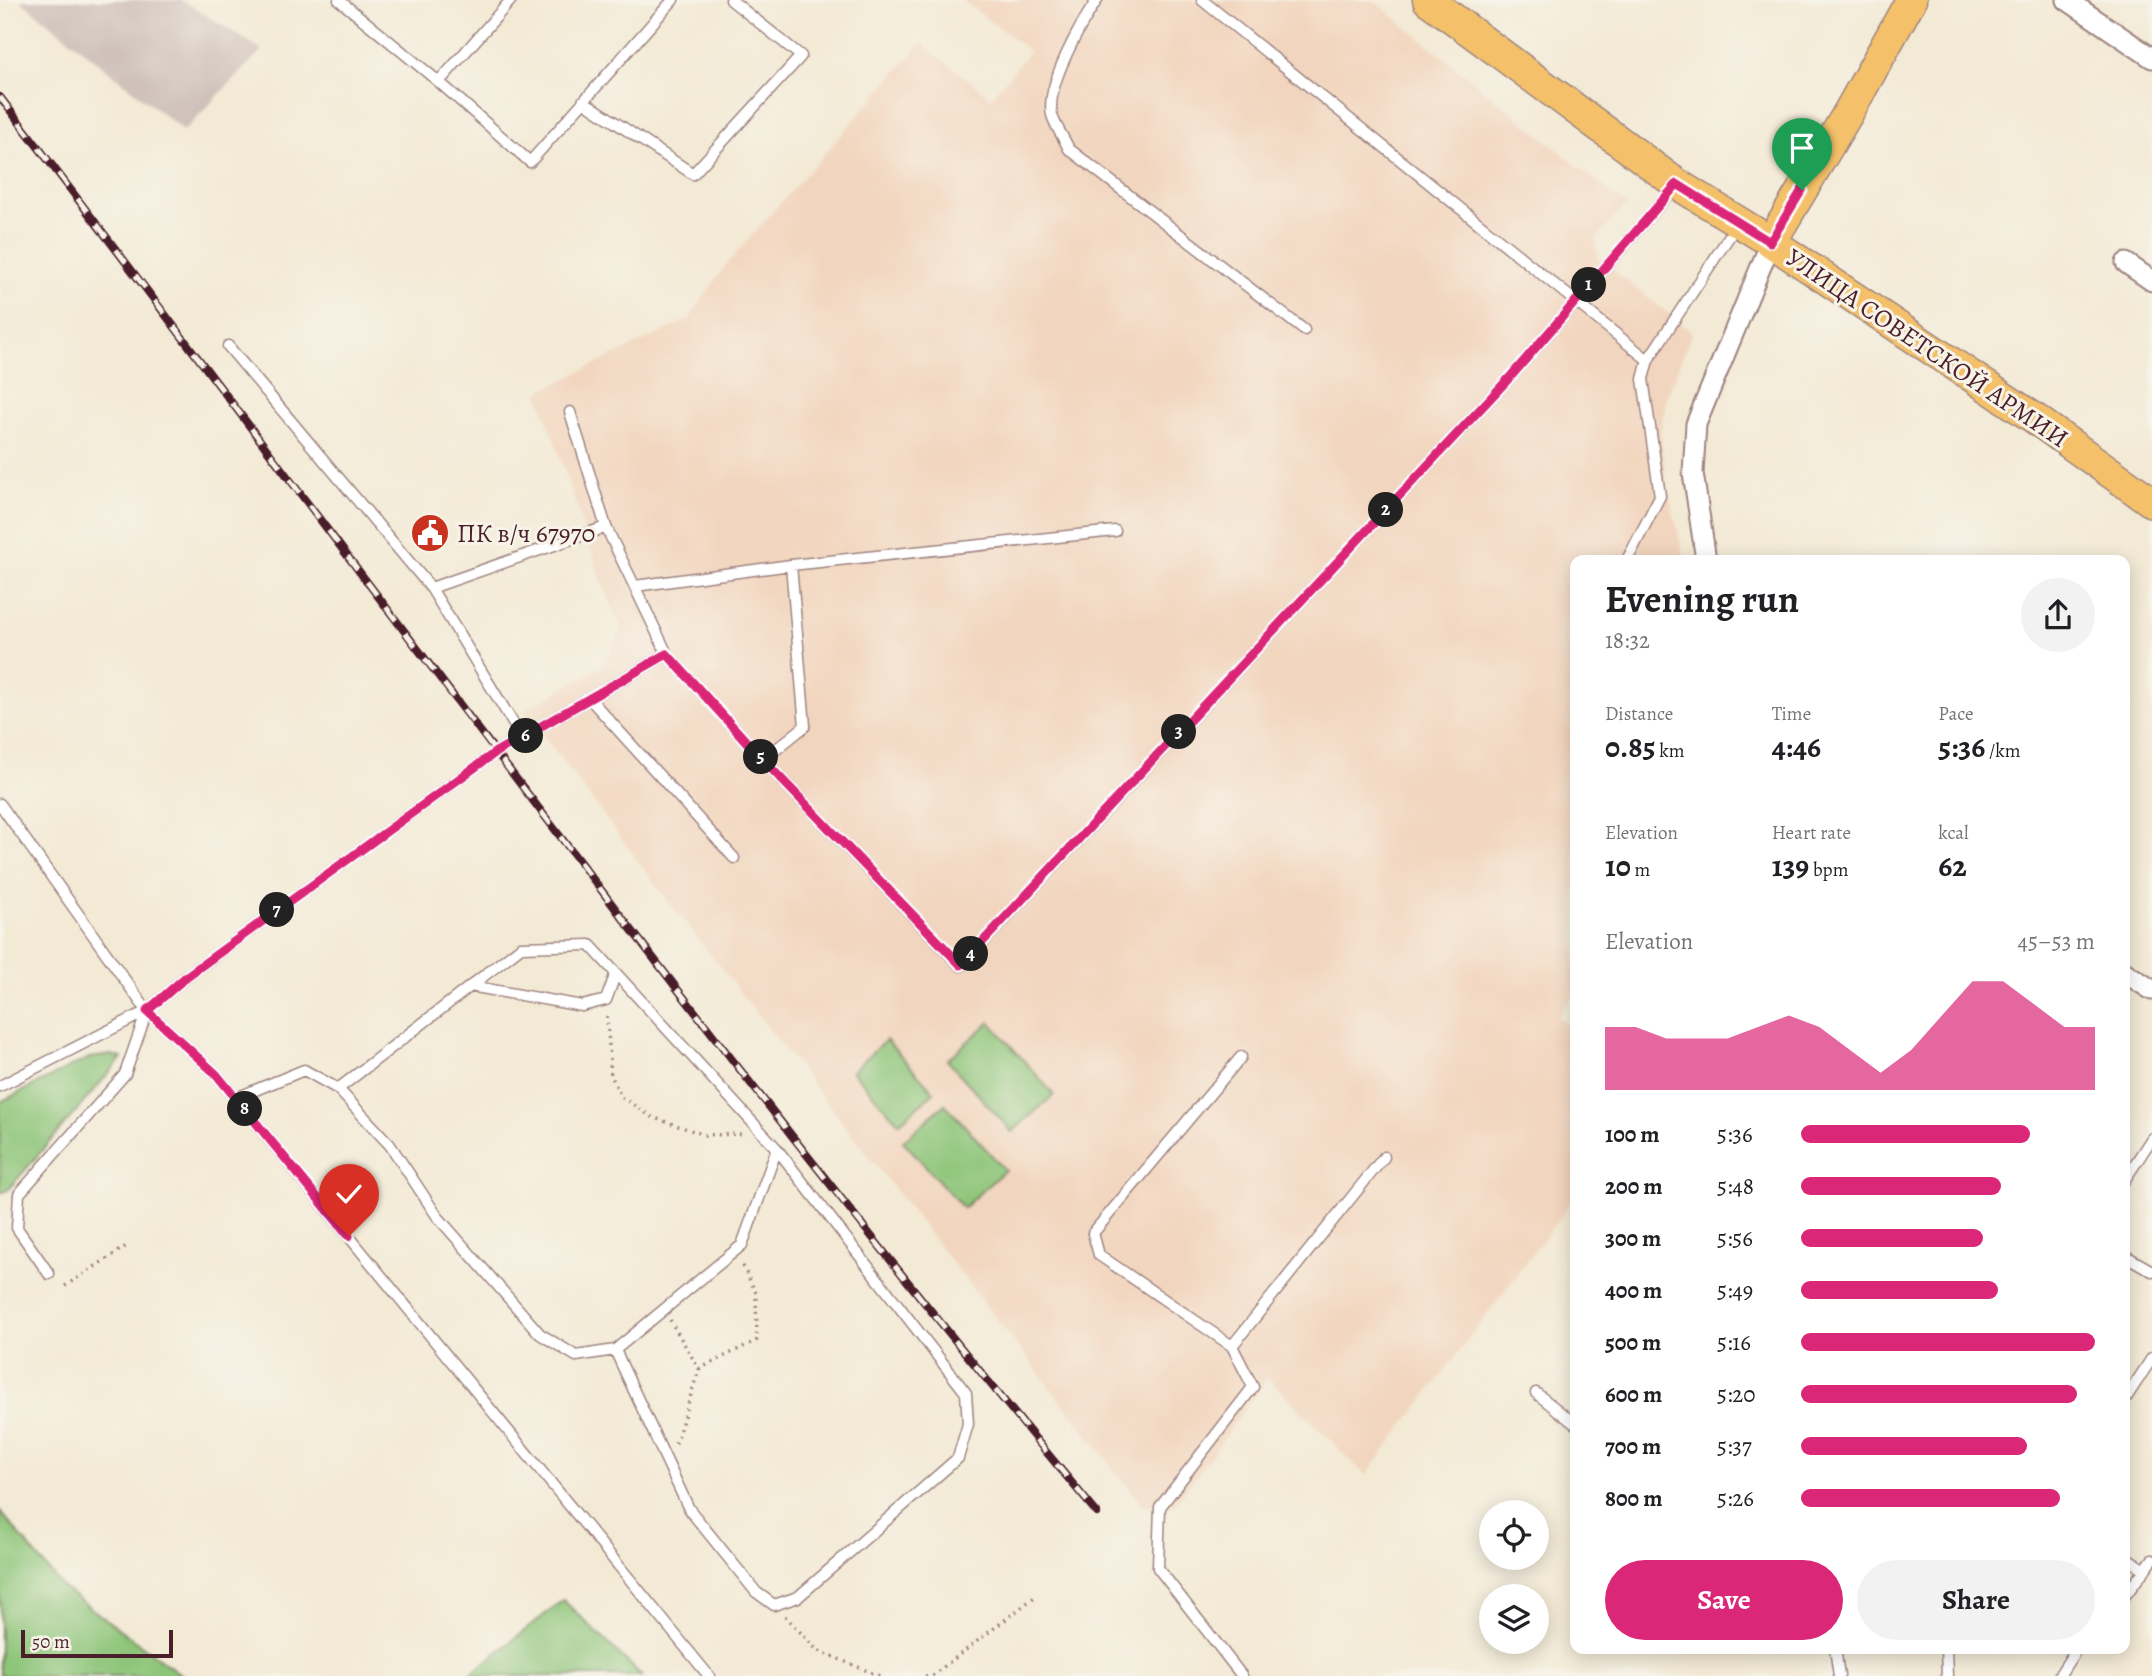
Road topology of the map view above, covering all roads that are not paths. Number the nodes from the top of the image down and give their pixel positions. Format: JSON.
{"nodes":[{"id":1,"x":339,"y":0,"type":"edge"},
{"id":2,"x":510,"y":0,"type":"edge"},
{"id":3,"x":673,"y":0,"type":"edge"},
{"id":4,"x":731,"y":0,"type":"edge"},
{"id":5,"x":1097,"y":0,"type":"edge"},
{"id":6,"x":1202,"y":0,"type":"edge"},
{"id":7,"x":1911,"y":0,"type":"edge"},
{"id":8,"x":2067,"y":0,"type":"edge"},
{"id":9,"x":1432,"y":1,"type":"edge"},
{"id":10,"x":2152,"y":58,"type":"edge"},
{"id":11,"x":439,"y":82,"type":"junction"},
{"id":12,"x":583,"y":101,"type":"junction"},
{"id":13,"x":1677,"y":184,"type":"junction"},
{"id":14,"x":1739,"y":222,"type":"junction"},
{"id":15,"x":1770,"y":242,"type":"junction"},
{"id":16,"x":2126,"y":263,"type":"dead end"},
{"id":17,"x":2152,"y":281,"type":"edge"},
{"id":18,"x":1576,"y":299,"type":"junction"},
{"id":19,"x":1304,"y":330,"type":"dead end"},
{"id":20,"x":228,"y":346,"type":"dead end"},
{"id":21,"x":1648,"y":360,"type":"junction"},
{"id":22,"x":570,"y":412,"type":"dead end"},
{"id":23,"x":2152,"y":502,"type":"edge"},
{"id":24,"x":606,"y":527,"type":"junction"},
{"id":25,"x":1115,"y":531,"type":"dead end"},
{"id":26,"x":1630,"y":555,"type":"edge"},
{"id":27,"x":1705,"y":555,"type":"edge"},
{"id":28,"x":791,"y":565,"type":"junction"},
{"id":29,"x":635,"y":586,"type":"junction"},
{"id":30,"x":431,"y":589,"type":"junction"},
{"id":31,"x":667,"y":654,"type":"junction"},
{"id":32,"x":590,"y":699,"type":"junction"},
{"id":33,"x":522,"y":738,"type":"junction"},
{"id":34,"x":763,"y":760,"type":"junction"},
{"id":35,"x":0,"y":804,"type":"edge"},
{"id":36,"x":734,"y":858,"type":"dead end"},
{"id":37,"x":616,"y":973,"type":"junction"},
{"id":38,"x":2130,"y":976,"type":"edge"},
{"id":39,"x":470,"y":986,"type":"junction"},
{"id":40,"x":2152,"y":990,"type":"edge"},
{"id":41,"x":147,"y":1011,"type":"junction"},
{"id":42,"x":1241,"y":1057,"type":"dead end"},
{"id":43,"x":0,"y":1086,"type":"edge"},
{"id":44,"x":338,"y":1089,"type":"junction"},
{"id":45,"x":236,"y":1098,"type":"junction"},
{"id":46,"x":2152,"y":1138,"type":"edge"},
{"id":47,"x":777,"y":1149,"type":"junction"},
{"id":48,"x":1384,"y":1157,"type":"dead end"},
{"id":49,"x":2130,"y":1172,"type":"edge"},
{"id":50,"x":2130,"y":1258,"type":"edge"},
{"id":51,"x":2152,"y":1271,"type":"edge"},
{"id":52,"x":49,"y":1274,"type":"dead end"},
{"id":53,"x":1232,"y":1346,"type":"junction"},
{"id":54,"x":615,"y":1350,"type":"junction"},
{"id":55,"x":2152,"y":1358,"type":"edge"},
{"id":56,"x":2130,"y":1392,"type":"edge"},
{"id":57,"x":1536,"y":1393,"type":"dead end"},
{"id":58,"x":1570,"y":1420,"type":"edge"},
{"id":59,"x":2130,"y":1560,"type":"edge"},
{"id":60,"x":2152,"y":1560,"type":"edge"},
{"id":61,"x":2145,"y":1570,"type":"junction"},
{"id":62,"x":2130,"y":1589,"type":"edge"},
{"id":63,"x":1836,"y":1654,"type":"edge"},
{"id":64,"x":1945,"y":1654,"type":"edge"},
{"id":65,"x":2073,"y":1654,"type":"edge"},
{"id":66,"x":709,"y":1676,"type":"edge"},
{"id":67,"x":1242,"y":1676,"type":"edge"},
{"id":68,"x":1839,"y":1676,"type":"edge"},
{"id":69,"x":1947,"y":1676,"type":"edge"},
{"id":70,"x":2059,"y":1676,"type":"edge"}],
"edges":[{"from":1,"to":11,"type":"lane"},
{"from":2,"to":11,"type":"lane"},
{"from":3,"to":12,"type":"lane"},
{"from":4,"to":12,"type":"lane"},
{"from":5,"to":19,"type":"lane"},
{"from":6,"to":18,"type":"lane"},
{"from":7,"to":15,"type":"main road"},
{"from":8,"to":10,"type":"street"},
{"from":9,"to":13,"type":"main road","name":"УЛИЦА СОВЕТСКОЙ АРМИИ"},
{"from":11,"to":12,"type":"lane"},
{"from":13,"to":14,"type":"main road","name":"УЛИЦА СОВЕТСКОЙ АРМИИ"},
{"from":13,"to":18,"type":"lane"},
{"from":14,"to":15,"type":"main road","name":"УЛИЦА СОВЕТСКОЙ АРМИИ"},
{"from":14,"to":21,"type":"lane"},
{"from":15,"to":23,"type":"main road","name":"УЛИЦА СОВЕТСКОЙ АРМИИ"},
{"from":15,"to":27,"type":"street"},
{"from":16,"to":17,"type":"street"},
{"from":18,"to":21,"type":"lane"},
{"from":18,"to":34,"type":"lane"},
{"from":20,"to":30,"type":"lane"},
{"from":21,"to":26,"type":"lane"},
{"from":22,"to":24,"type":"lane"},
{"from":24,"to":29,"type":"lane"},
{"from":24,"to":30,"type":"lane"},
{"from":25,"to":28,"type":"lane"},
{"from":28,"to":29,"type":"lane"},
{"from":28,"to":34,"type":"lane"},
{"from":29,"to":31,"type":"lane"},
{"from":30,"to":33,"type":"lane"},
{"from":31,"to":32,"type":"lane"},
{"from":31,"to":34,"type":"lane"},
{"from":32,"to":33,"type":"lane"},
{"from":32,"to":36,"type":"lane"},
{"from":33,"to":41,"type":"lane"},
{"from":35,"to":41,"type":"lane"},
{"from":37,"to":39,"type":"lane"},
{"from":37,"to":39,"type":"lane"},
{"from":37,"to":47,"type":"lane"},
{"from":38,"to":40,"type":"street"},
{"from":39,"to":44,"type":"lane"},
{"from":41,"to":43,"type":"lane"},
{"from":41,"to":45,"type":"lane"},
{"from":41,"to":52,"type":"lane"},
{"from":42,"to":53,"type":"lane"},
{"from":44,"to":45,"type":"lane"},
{"from":44,"to":54,"type":"lane"},
{"from":45,"to":66,"type":"lane"},
{"from":46,"to":49,"type":"lane"},
{"from":47,"to":54,"type":"lane"},
{"from":47,"to":54,"type":"lane"},
{"from":48,"to":53,"type":"lane"},
{"from":50,"to":51,"type":"lane"},
{"from":53,"to":67,"type":"lane"},
{"from":55,"to":56,"type":"lane"},
{"from":57,"to":58,"type":"lane"},
{"from":59,"to":61,"type":"lane"},
{"from":60,"to":61,"type":"lane"},
{"from":61,"to":62,"type":"lane"},
{"from":63,"to":68,"type":"lane"},
{"from":64,"to":69,"type":"lane"},
{"from":65,"to":70,"type":"lane"}]}
